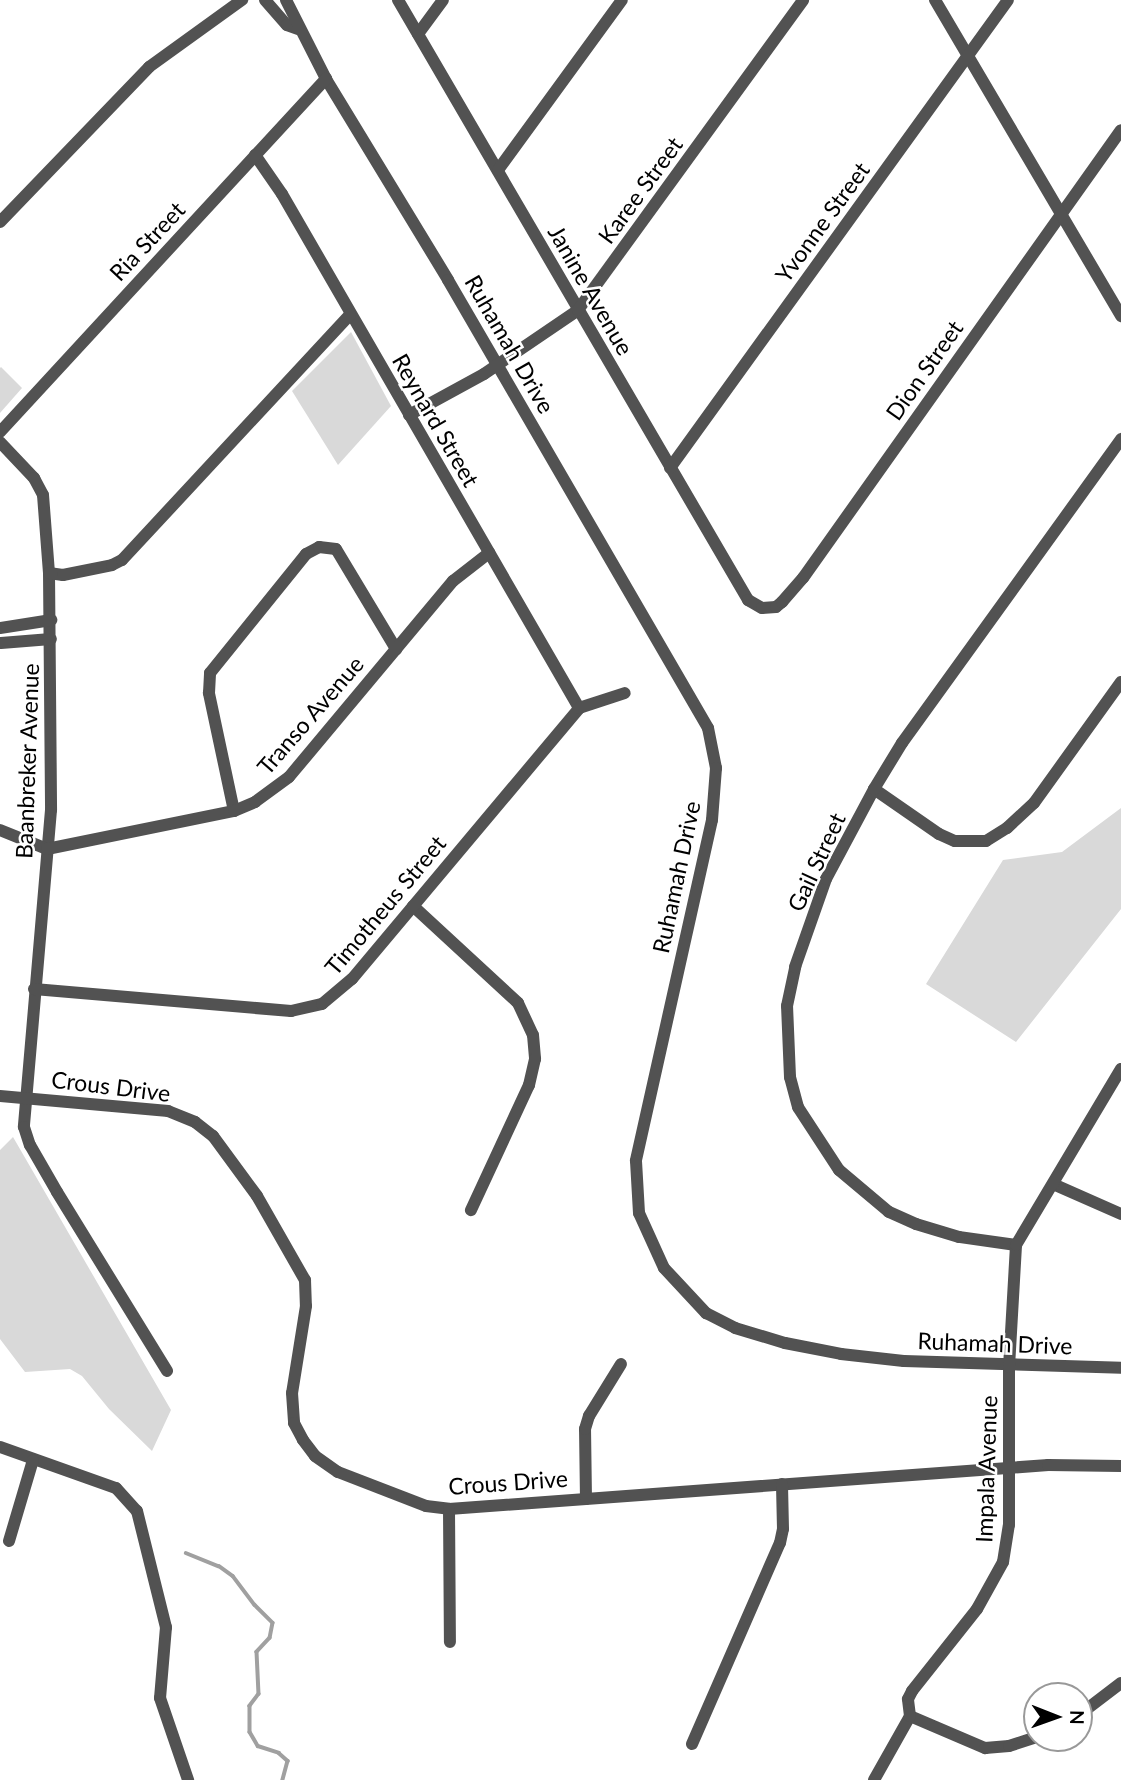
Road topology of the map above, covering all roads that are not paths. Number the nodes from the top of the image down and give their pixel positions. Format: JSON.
{"nodes":[{"id":1,"x":242,"y":0,"type":"edge"},
{"id":2,"x":265,"y":0,"type":"edge"},
{"id":3,"x":286,"y":0,"type":"edge"},
{"id":4,"x":398,"y":0,"type":"edge"},
{"id":5,"x":443,"y":0,"type":"edge"},
{"id":6,"x":622,"y":0,"type":"edge"},
{"id":7,"x":803,"y":0,"type":"edge"},
{"id":8,"x":935,"y":0,"type":"edge"},
{"id":9,"x":1008,"y":0,"type":"edge"},
{"id":10,"x":298,"y":29,"type":"junction"},
{"id":11,"x":418,"y":34,"type":"junction"},
{"id":12,"x":968,"y":55,"type":"junction"},
{"id":13,"x":326,"y":79,"type":"junction"},
{"id":14,"x":1121,"y":130,"type":"edge"},
{"id":15,"x":255,"y":155,"type":"junction"},
{"id":16,"x":498,"y":170,"type":"junction"},
{"id":17,"x":1061,"y":214,"type":"junction"},
{"id":18,"x":0,"y":222,"type":"edge"},
{"id":19,"x":578,"y":310,"type":"junction"},
{"id":20,"x":350,"y":315,"type":"junction"},
{"id":21,"x":1121,"y":316,"type":"edge"},
{"id":22,"x":496,"y":365,"type":"junction"},
{"id":23,"x":409,"y":415,"type":"junction"},
{"id":24,"x":0,"y":432,"type":"edge"},
{"id":25,"x":1121,"y":439,"type":"edge"},
{"id":26,"x":0,"y":442,"type":"edge"},
{"id":27,"x":670,"y":468,"type":"junction"},
{"id":28,"x":489,"y":553,"type":"junction"},
{"id":29,"x":50,"y":573,"type":"junction"},
{"id":30,"x":748,"y":600,"type":"joint"},
{"id":31,"x":51,"y":620,"type":"junction"},
{"id":32,"x":0,"y":628,"type":"edge"},
{"id":33,"x":51,"y":639,"type":"junction"},
{"id":34,"x":1,"y":643,"type":"edge"},
{"id":35,"x":396,"y":649,"type":"junction"},
{"id":36,"x":1121,"y":682,"type":"edge"},
{"id":37,"x":625,"y":693,"type":"dead end"},
{"id":38,"x":579,"y":708,"type":"junction"},
{"id":39,"x":874,"y":789,"type":"junction"},
{"id":40,"x":234,"y":811,"type":"junction"},
{"id":41,"x":0,"y":830,"type":"edge"},
{"id":42,"x":47,"y":849,"type":"junction"},
{"id":43,"x":412,"y":906,"type":"junction"},
{"id":44,"x":34,"y":989,"type":"junction"},
{"id":45,"x":1121,"y":1069,"type":"edge"},
{"id":46,"x":0,"y":1096,"type":"edge"},
{"id":47,"x":27,"y":1098,"type":"junction"},
{"id":48,"x":1053,"y":1184,"type":"junction"},
{"id":49,"x":471,"y":1210,"type":"dead end"},
{"id":50,"x":1121,"y":1214,"type":"edge"},
{"id":51,"x":1016,"y":1245,"type":"junction"},
{"id":52,"x":621,"y":1364,"type":"dead end"},
{"id":53,"x":1009,"y":1367,"type":"junction"},
{"id":54,"x":1121,"y":1368,"type":"edge"},
{"id":55,"x":167,"y":1371,"type":"dead end"},
{"id":56,"x":0,"y":1447,"type":"edge"},
{"id":57,"x":33,"y":1460,"type":"junction"},
{"id":58,"x":1121,"y":1466,"type":"edge"},
{"id":59,"x":1010,"y":1468,"type":"junction"},
{"id":60,"x":782,"y":1484,"type":"junction"},
{"id":61,"x":586,"y":1499,"type":"junction"},
{"id":62,"x":449,"y":1509,"type":"junction"},
{"id":63,"x":9,"y":1541,"type":"dead end"},
{"id":64,"x":450,"y":1642,"type":"dead end"},
{"id":65,"x":1121,"y":1683,"type":"edge"},
{"id":66,"x":1093,"y":1704,"type":"edge"},
{"id":67,"x":911,"y":1716,"type":"junction"},
{"id":68,"x":1023,"y":1742,"type":"edge"},
{"id":69,"x":692,"y":1744,"type":"dead end"},
{"id":70,"x":188,"y":1780,"type":"edge"},
{"id":71,"x":874,"y":1780,"type":"edge"}],
"edges":[{"from":1,"to":18,"type":"street"},
{"from":2,"to":10,"type":"street","name":"Ruhamah Drive"},
{"from":3,"to":10,"type":"street","name":"Ruhamah Drive"},
{"from":4,"to":11,"type":"street","name":"Janine Avenue"},
{"from":5,"to":11,"type":"street"},
{"from":6,"to":16,"type":"street"},
{"from":7,"to":19,"type":"street","name":"Karee Street"},
{"from":8,"to":12,"type":"street"},
{"from":9,"to":12,"type":"street","name":"Yvonne Street"},
{"from":10,"to":13,"type":"street","name":"Ruhamah Drive"},
{"from":11,"to":16,"type":"street","name":"Janine Avenue"},
{"from":12,"to":17,"type":"street"},
{"from":12,"to":27,"type":"street","name":"Yvonne Street"},
{"from":13,"to":15,"type":"street","name":"Ria Street"},
{"from":13,"to":22,"type":"street","name":"Ruhamah Drive"},
{"from":14,"to":17,"type":"street","name":"Dion Street"},
{"from":15,"to":20,"type":"street","name":"Reynard Street"},
{"from":15,"to":24,"type":"street","name":"Ria Street"},
{"from":16,"to":19,"type":"street","name":"Janine Avenue"},
{"from":17,"to":21,"type":"street"},
{"from":17,"to":30,"type":"street","name":"Dion Street"},
{"from":19,"to":22,"type":"street","name":"Karee Street"},
{"from":19,"to":27,"type":"street","name":"Janine Avenue"},
{"from":20,"to":23,"type":"street","name":"Reynard Street"},
{"from":20,"to":29,"type":"street"},
{"from":22,"to":23,"type":"street","name":"Karee Street"},
{"from":22,"to":53,"type":"street","name":"Ruhamah Drive"},
{"from":23,"to":28,"type":"street","name":"Reynard Street"},
{"from":25,"to":39,"type":"street","name":"Gail Street"},
{"from":26,"to":29,"type":"street","name":"Baanbreker Avenue"},
{"from":27,"to":30,"type":"street","name":"Janine Avenue"},
{"from":28,"to":35,"type":"street","name":"Transo Avenue"},
{"from":28,"to":38,"type":"street","name":"Reynard Street"},
{"from":29,"to":31,"type":"street","name":"Baanbreker Avenue"},
{"from":31,"to":32,"type":"street"},
{"from":31,"to":33,"type":"street","name":"Baanbreker Avenue"},
{"from":32,"to":34,"type":"street"},
{"from":33,"to":34,"type":"street"},
{"from":33,"to":42,"type":"street","name":"Baanbreker Avenue"},
{"from":35,"to":40,"type":"street","name":"Transo Avenue"},
{"from":35,"to":40,"type":"street"},
{"from":36,"to":39,"type":"street"},
{"from":37,"to":38,"type":"street"},
{"from":38,"to":43,"type":"street","name":"Timotheus Street"},
{"from":39,"to":51,"type":"street","name":"Gail Street"},
{"from":40,"to":42,"type":"street","name":"Transo Avenue"},
{"from":41,"to":42,"type":"street"},
{"from":42,"to":44,"type":"street","name":"Baanbreker Avenue"},
{"from":43,"to":44,"type":"street","name":"Timotheus Street"},
{"from":43,"to":49,"type":"street"},
{"from":44,"to":47,"type":"street","name":"Baanbreker Avenue"},
{"from":45,"to":48,"type":"street"},
{"from":46,"to":47,"type":"street","name":"Crous Drive"},
{"from":47,"to":55,"type":"street","name":"Baanbreker Avenue"},
{"from":47,"to":62,"type":"street","name":"Crous Drive"},
{"from":48,"to":50,"type":"street"},
{"from":48,"to":51,"type":"street"},
{"from":51,"to":53,"type":"street","name":"Impala Avenue"},
{"from":52,"to":61,"type":"street"},
{"from":53,"to":54,"type":"street","name":"Ruhamah Drive"},
{"from":53,"to":59,"type":"street","name":"Impala Avenue"},
{"from":56,"to":57,"type":"street"},
{"from":57,"to":63,"type":"street"},
{"from":57,"to":70,"type":"street"},
{"from":58,"to":59,"type":"street","name":"Crous Drive"},
{"from":59,"to":60,"type":"street","name":"Crous Drive"},
{"from":59,"to":67,"type":"street","name":"Impala Avenue"},
{"from":60,"to":61,"type":"street","name":"Crous Drive"},
{"from":60,"to":69,"type":"street"},
{"from":61,"to":62,"type":"street","name":"Crous Drive"},
{"from":62,"to":64,"type":"street"},
{"from":65,"to":66,"type":"street"},
{"from":67,"to":68,"type":"street"},
{"from":67,"to":71,"type":"street","name":"Impala Avenue"}]}
